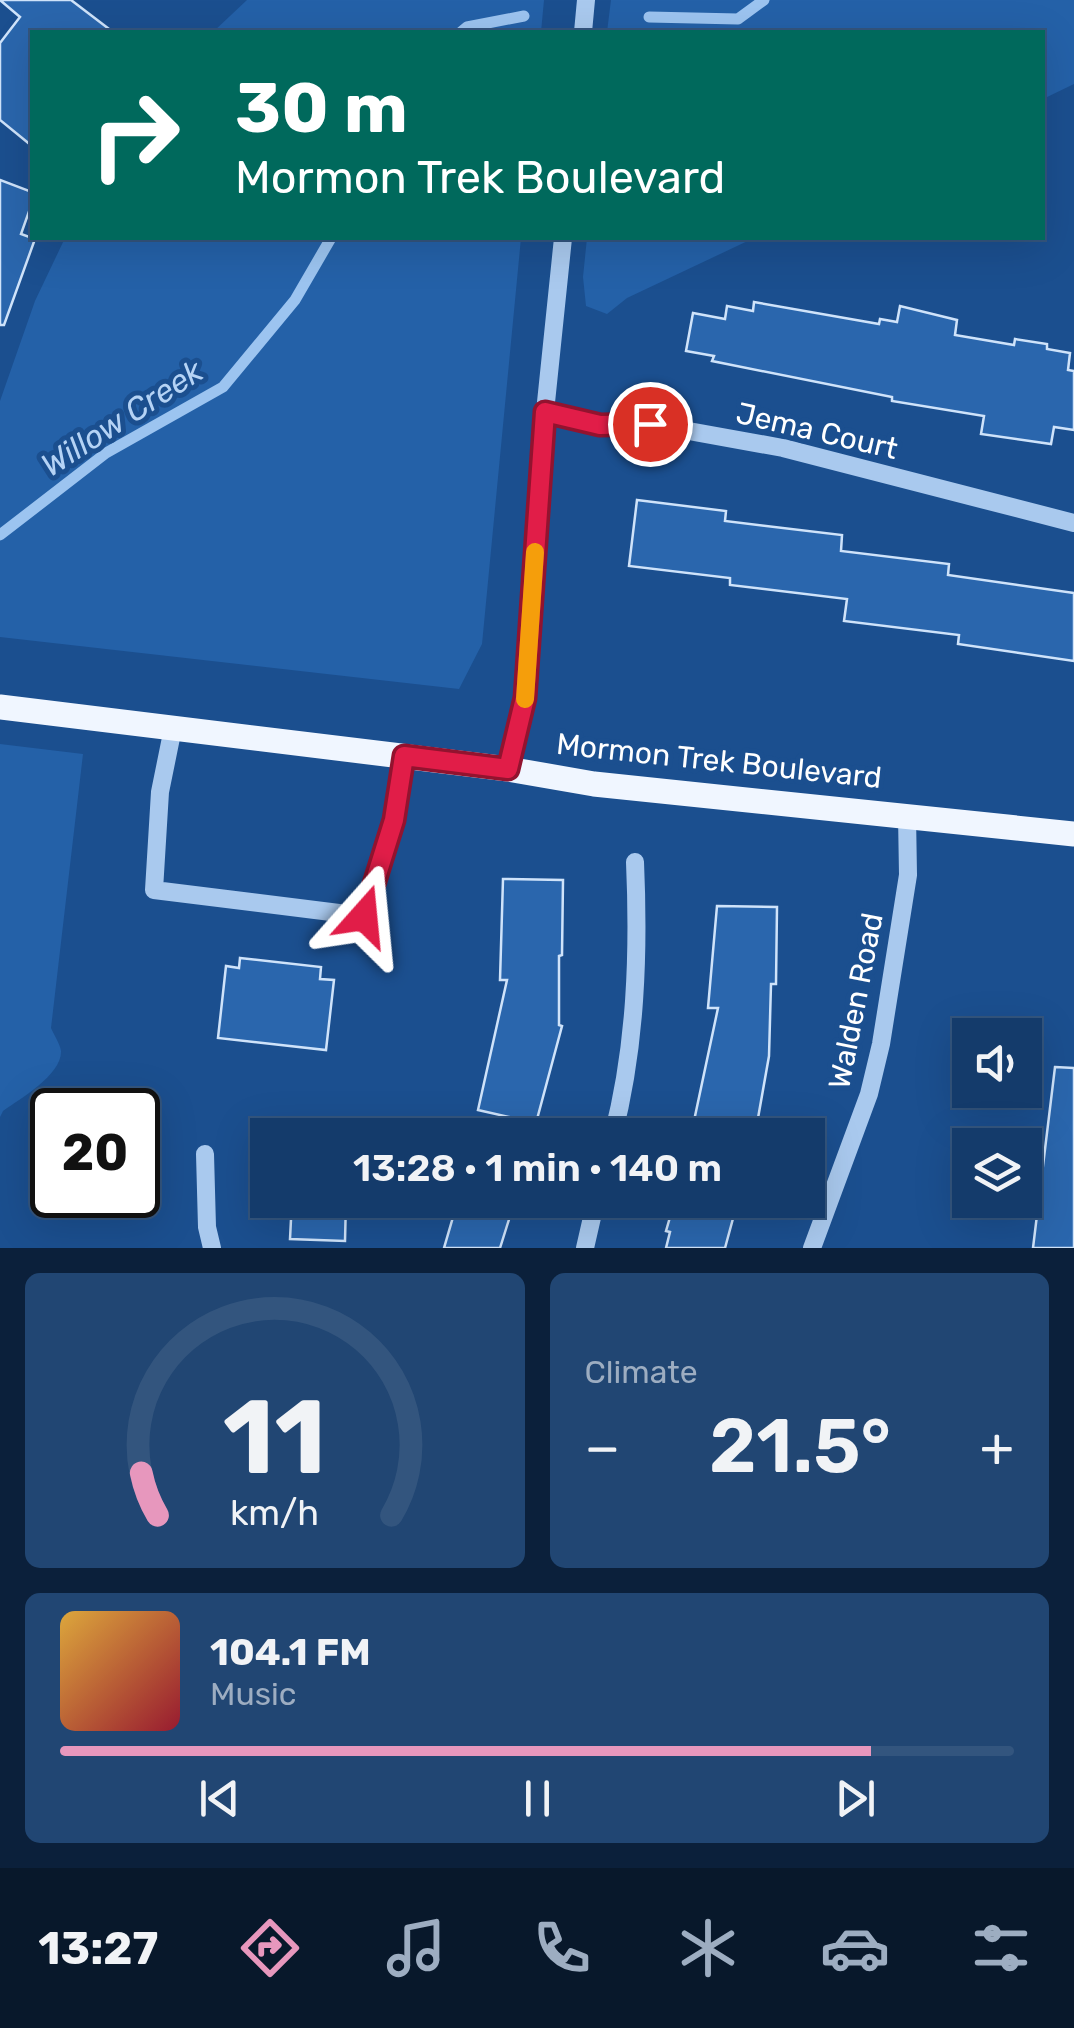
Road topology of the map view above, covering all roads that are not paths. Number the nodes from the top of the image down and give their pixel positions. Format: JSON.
{"nodes":[{"id":1,"x":586,"y":0,"type":"edge"},
{"id":2,"x":583,"y":30,"type":"edge"},
{"id":3,"x":562,"y":240,"type":"edge"},
{"id":4,"x":545,"y":412,"type":"junction"},
{"id":5,"x":1074,"y":523,"type":"edge"},
{"id":6,"x":0,"y":707,"type":"edge"},
{"id":7,"x":173,"y":728,"type":"junction"},
{"id":8,"x":404,"y":756,"type":"junction"},
{"id":9,"x":508,"y":769,"type":"junction"},
{"id":10,"x":907,"y":815,"type":"junction"},
{"id":11,"x":1074,"y":834,"type":"edge"},
{"id":12,"x":635,"y":862,"type":"dead end"},
{"id":13,"x":616,"y":1118,"type":"edge"},
{"id":14,"x":205,"y":1154,"type":"dead end"},
{"id":15,"x":592,"y":1218,"type":"edge"},
{"id":16,"x":212,"y":1248,"type":"edge"},
{"id":17,"x":584,"y":1248,"type":"edge"},
{"id":18,"x":812,"y":1248,"type":"edge"}],
"edges":[{"from":1,"to":2,"type":"street"},
{"from":3,"to":4,"type":"street"},
{"from":4,"to":5,"type":"street","name":"Jema Court"},
{"from":4,"to":9,"type":"street"},
{"from":6,"to":7,"type":"main road","name":"Mormon Trek Boulevard"},
{"from":7,"to":8,"type":"main road","name":"Mormon Trek Boulevard"},
{"from":7,"to":8,"type":"street"},
{"from":8,"to":9,"type":"main road","name":"Mormon Trek Boulevard"},
{"from":9,"to":10,"type":"main road","name":"Mormon Trek Boulevard"},
{"from":10,"to":11,"type":"main road","name":"Mormon Trek Boulevard"},
{"from":10,"to":18,"type":"street","name":"Walden Road"},
{"from":12,"to":13,"type":"street"},
{"from":14,"to":16,"type":"street"},
{"from":15,"to":17,"type":"street"}]}
